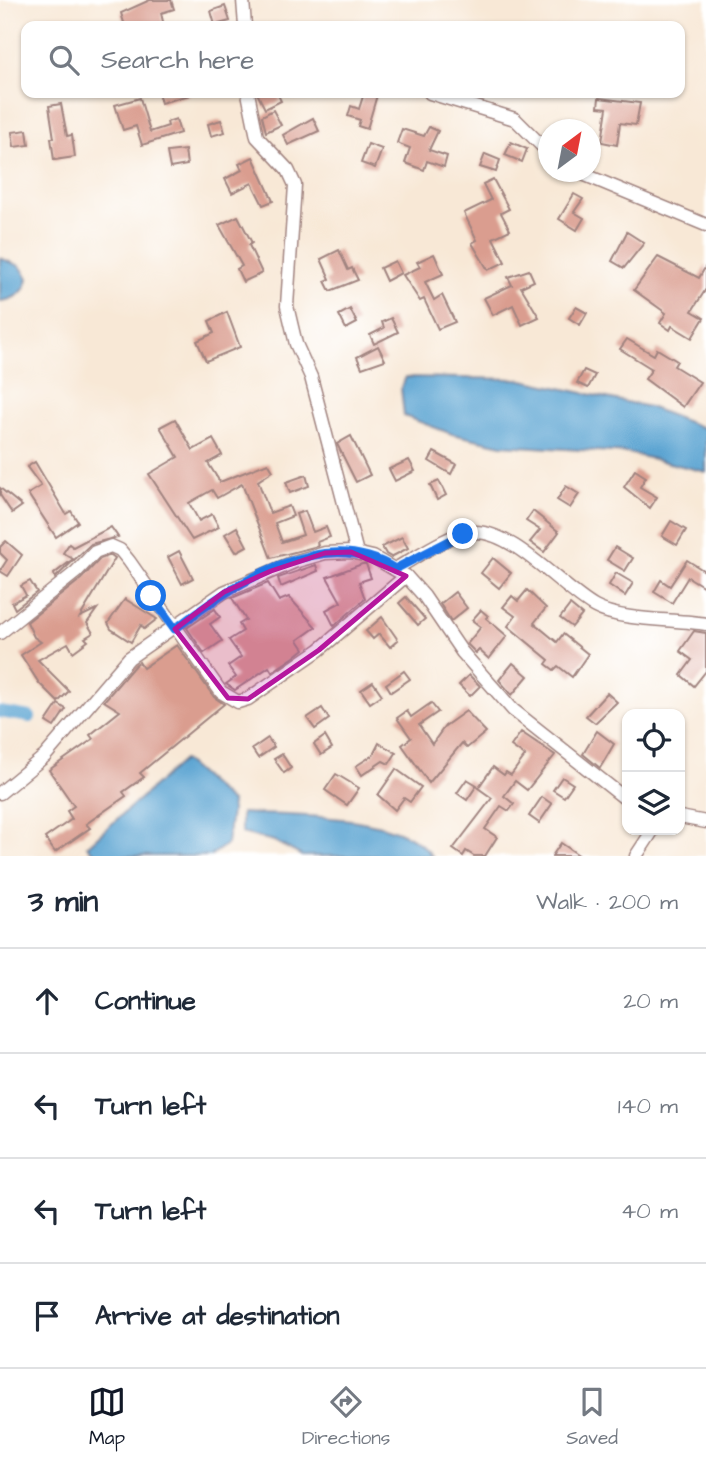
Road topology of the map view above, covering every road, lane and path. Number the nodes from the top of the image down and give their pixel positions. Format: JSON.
{"nodes":[{"id":1,"x":243,"y":0,"type":"edge"},
{"id":2,"x":245,"y":21,"type":"edge"},
{"id":3,"x":249,"y":98,"type":"edge"},
{"id":4,"x":447,"y":98,"type":"edge"},
{"id":5,"x":538,"y":142,"type":"edge"},
{"id":6,"x":601,"y":182,"type":"edge"},
{"id":7,"x":706,"y":225,"type":"edge"},
{"id":8,"x":357,"y":553,"type":"junction"},
{"id":9,"x":401,"y":573,"type":"junction"},
{"id":10,"x":706,"y":624,"type":"edge"},
{"id":11,"x":175,"y":629,"type":"junction"},
{"id":12,"x":0,"y":633,"type":"edge"},
{"id":13,"x":0,"y":793,"type":"edge"},
{"id":14,"x":622,"y":796,"type":"edge"},
{"id":15,"x":685,"y":818,"type":"edge"},
{"id":16,"x":706,"y":822,"type":"edge"},
{"id":17,"x":650,"y":835,"type":"edge"},
{"id":18,"x":636,"y":856,"type":"edge"}],
"edges":[{"from":1,"to":2,"type":"street"},
{"from":3,"to":8,"type":"street"},
{"from":4,"to":5,"type":"street"},
{"from":6,"to":7,"type":"street"},
{"from":8,"to":9,"type":"street"},
{"from":8,"to":11,"type":"street"},
{"from":9,"to":10,"type":"street"},
{"from":9,"to":11,"type":"street"},
{"from":9,"to":14,"type":"street"},
{"from":11,"to":12,"type":"street"},
{"from":11,"to":13,"type":"street"},
{"from":15,"to":16,"type":"street"},
{"from":17,"to":18,"type":"street"}]}
